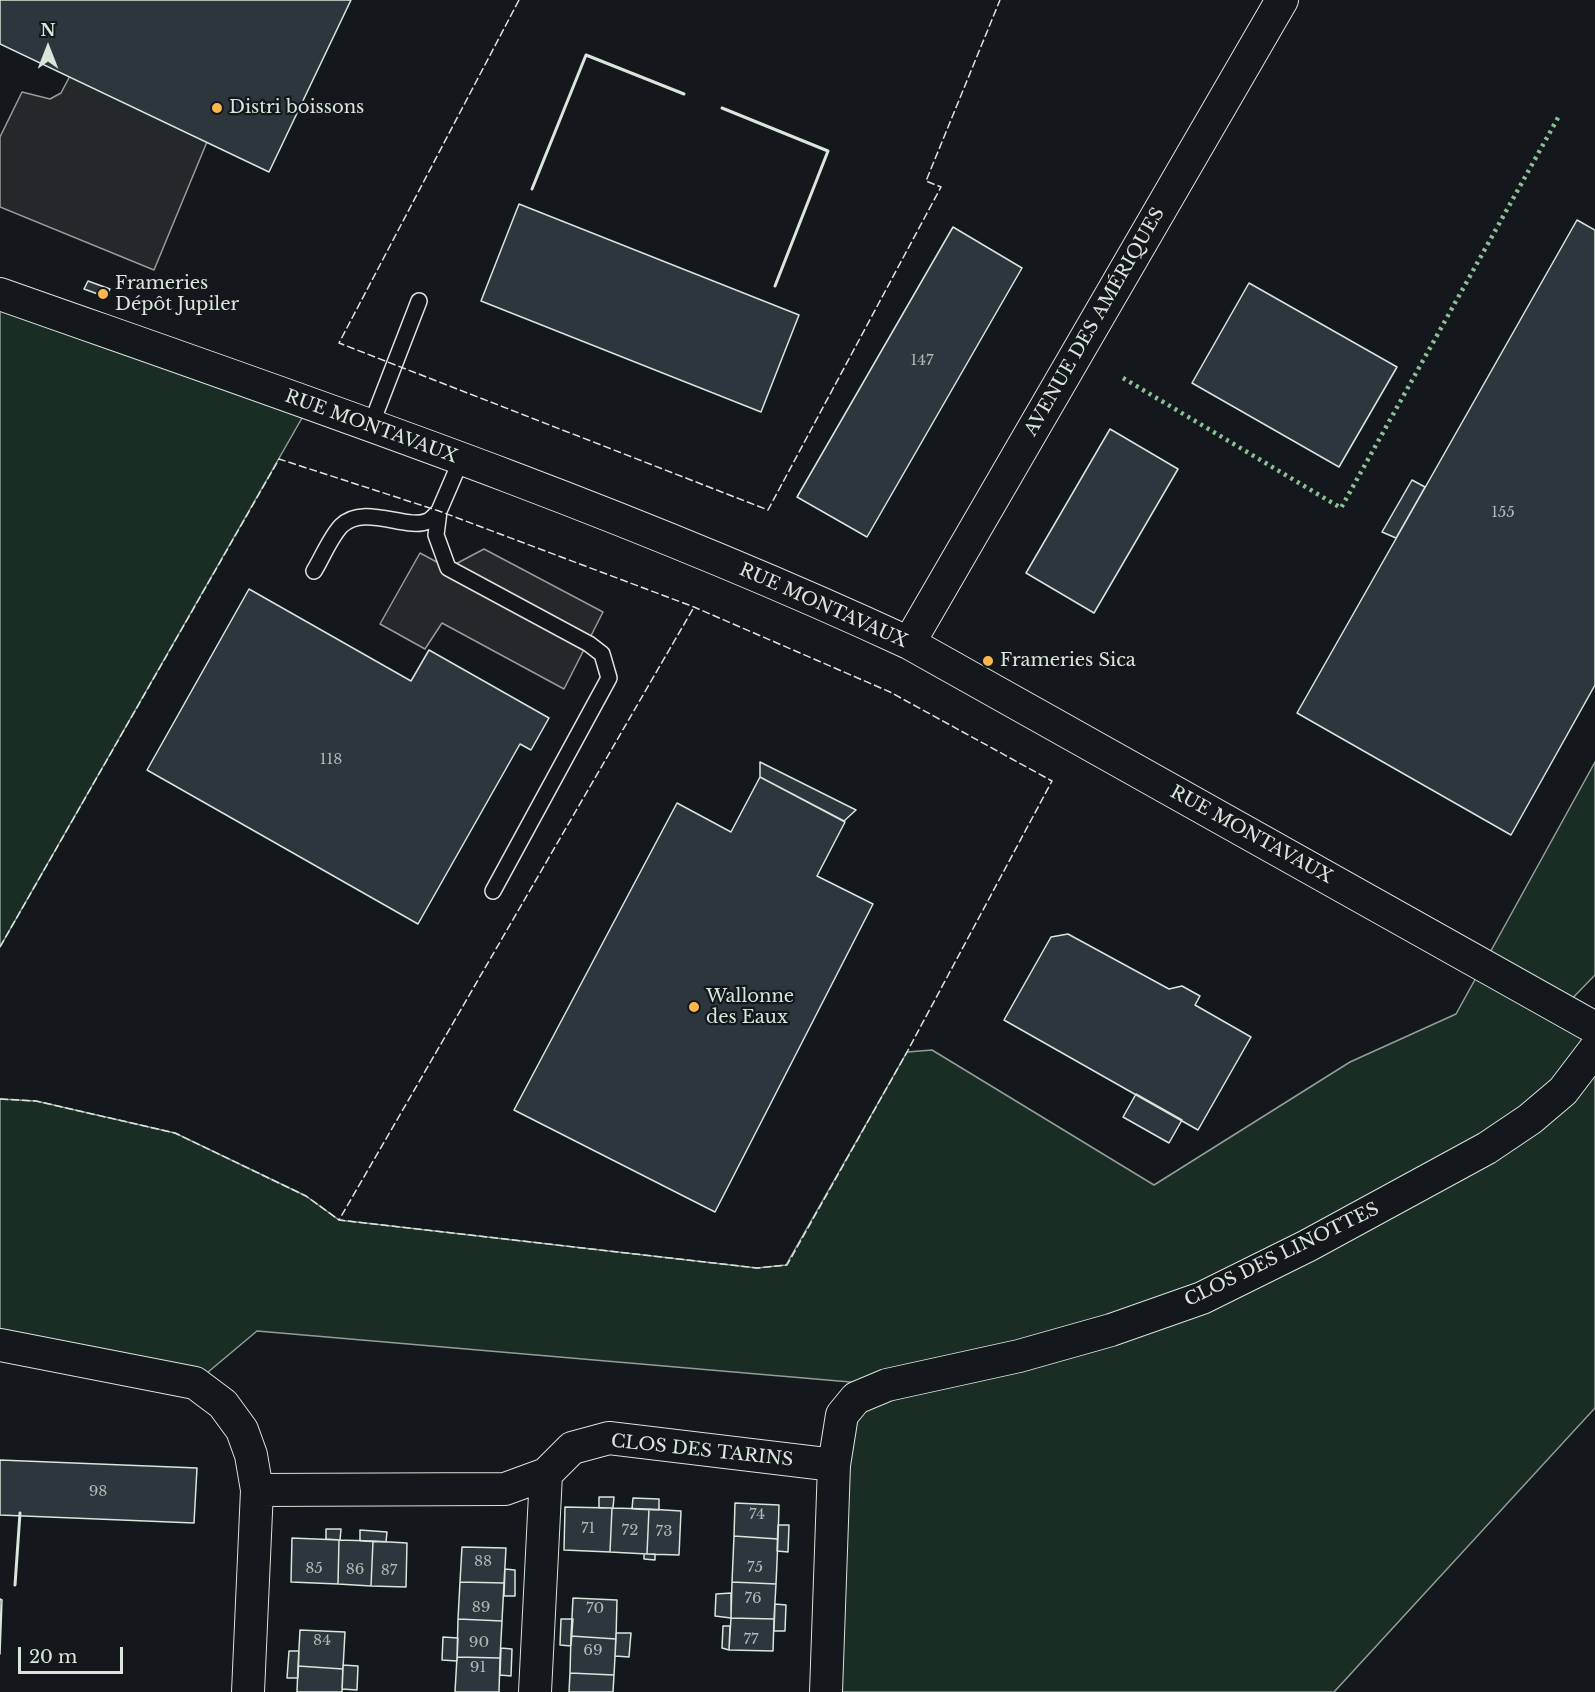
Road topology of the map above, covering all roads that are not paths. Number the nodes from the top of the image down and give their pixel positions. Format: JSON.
{"nodes":[{"id":1,"x":1282,"y":0,"type":"edge"},
{"id":2,"x":0,"y":294,"type":"edge"},
{"id":3,"x":419,"y":301,"type":"dead end"},
{"id":4,"x":371,"y":425,"type":"junction"},
{"id":5,"x":461,"y":459,"type":"junction"},
{"id":6,"x":439,"y":511,"type":"junction"},
{"id":7,"x":314,"y":571,"type":"dead end"},
{"id":8,"x":909,"y":643,"type":"junction"},
{"id":9,"x":493,"y":891,"type":"dead end"},
{"id":10,"x":1595,"y":1028,"type":"edge"},
{"id":11,"x":1595,"y":1049,"type":"edge"},
{"id":12,"x":0,"y":1345,"type":"edge"},
{"id":13,"x":834,"y":1465,"type":"junction"},
{"id":14,"x":546,"y":1474,"type":"junction"},
{"id":15,"x":256,"y":1490,"type":"junction"},
{"id":16,"x":248,"y":1692,"type":"edge"},
{"id":17,"x":536,"y":1692,"type":"edge"},
{"id":18,"x":826,"y":1692,"type":"edge"}],
"edges":[{"from":1,"to":8,"type":"street","name":"AVENUE DES AMÉRIQUES"},
{"from":2,"to":4,"type":"street","name":"RUE MONTAVAUX"},
{"from":3,"to":4,"type":"lane"},
{"from":4,"to":5,"type":"street","name":"RUE MONTAVAUX"},
{"from":5,"to":6,"type":"lane"},
{"from":5,"to":8,"type":"street","name":"RUE MONTAVAUX"},
{"from":6,"to":7,"type":"lane"},
{"from":6,"to":9,"type":"lane"},
{"from":8,"to":10,"type":"street","name":"RUE MONTAVAUX"},
{"from":11,"to":13,"type":"street","name":"CLOS DES LINOTTES"},
{"from":12,"to":15,"type":"street"},
{"from":13,"to":14,"type":"street","name":"CLOS DES TARINS"},
{"from":13,"to":18,"type":"street","name":"CLOS DES LINOTTES"},
{"from":14,"to":15,"type":"street","name":"CLOS DES TARINS"},
{"from":14,"to":17,"type":"street"},
{"from":15,"to":16,"type":"street"}]}
